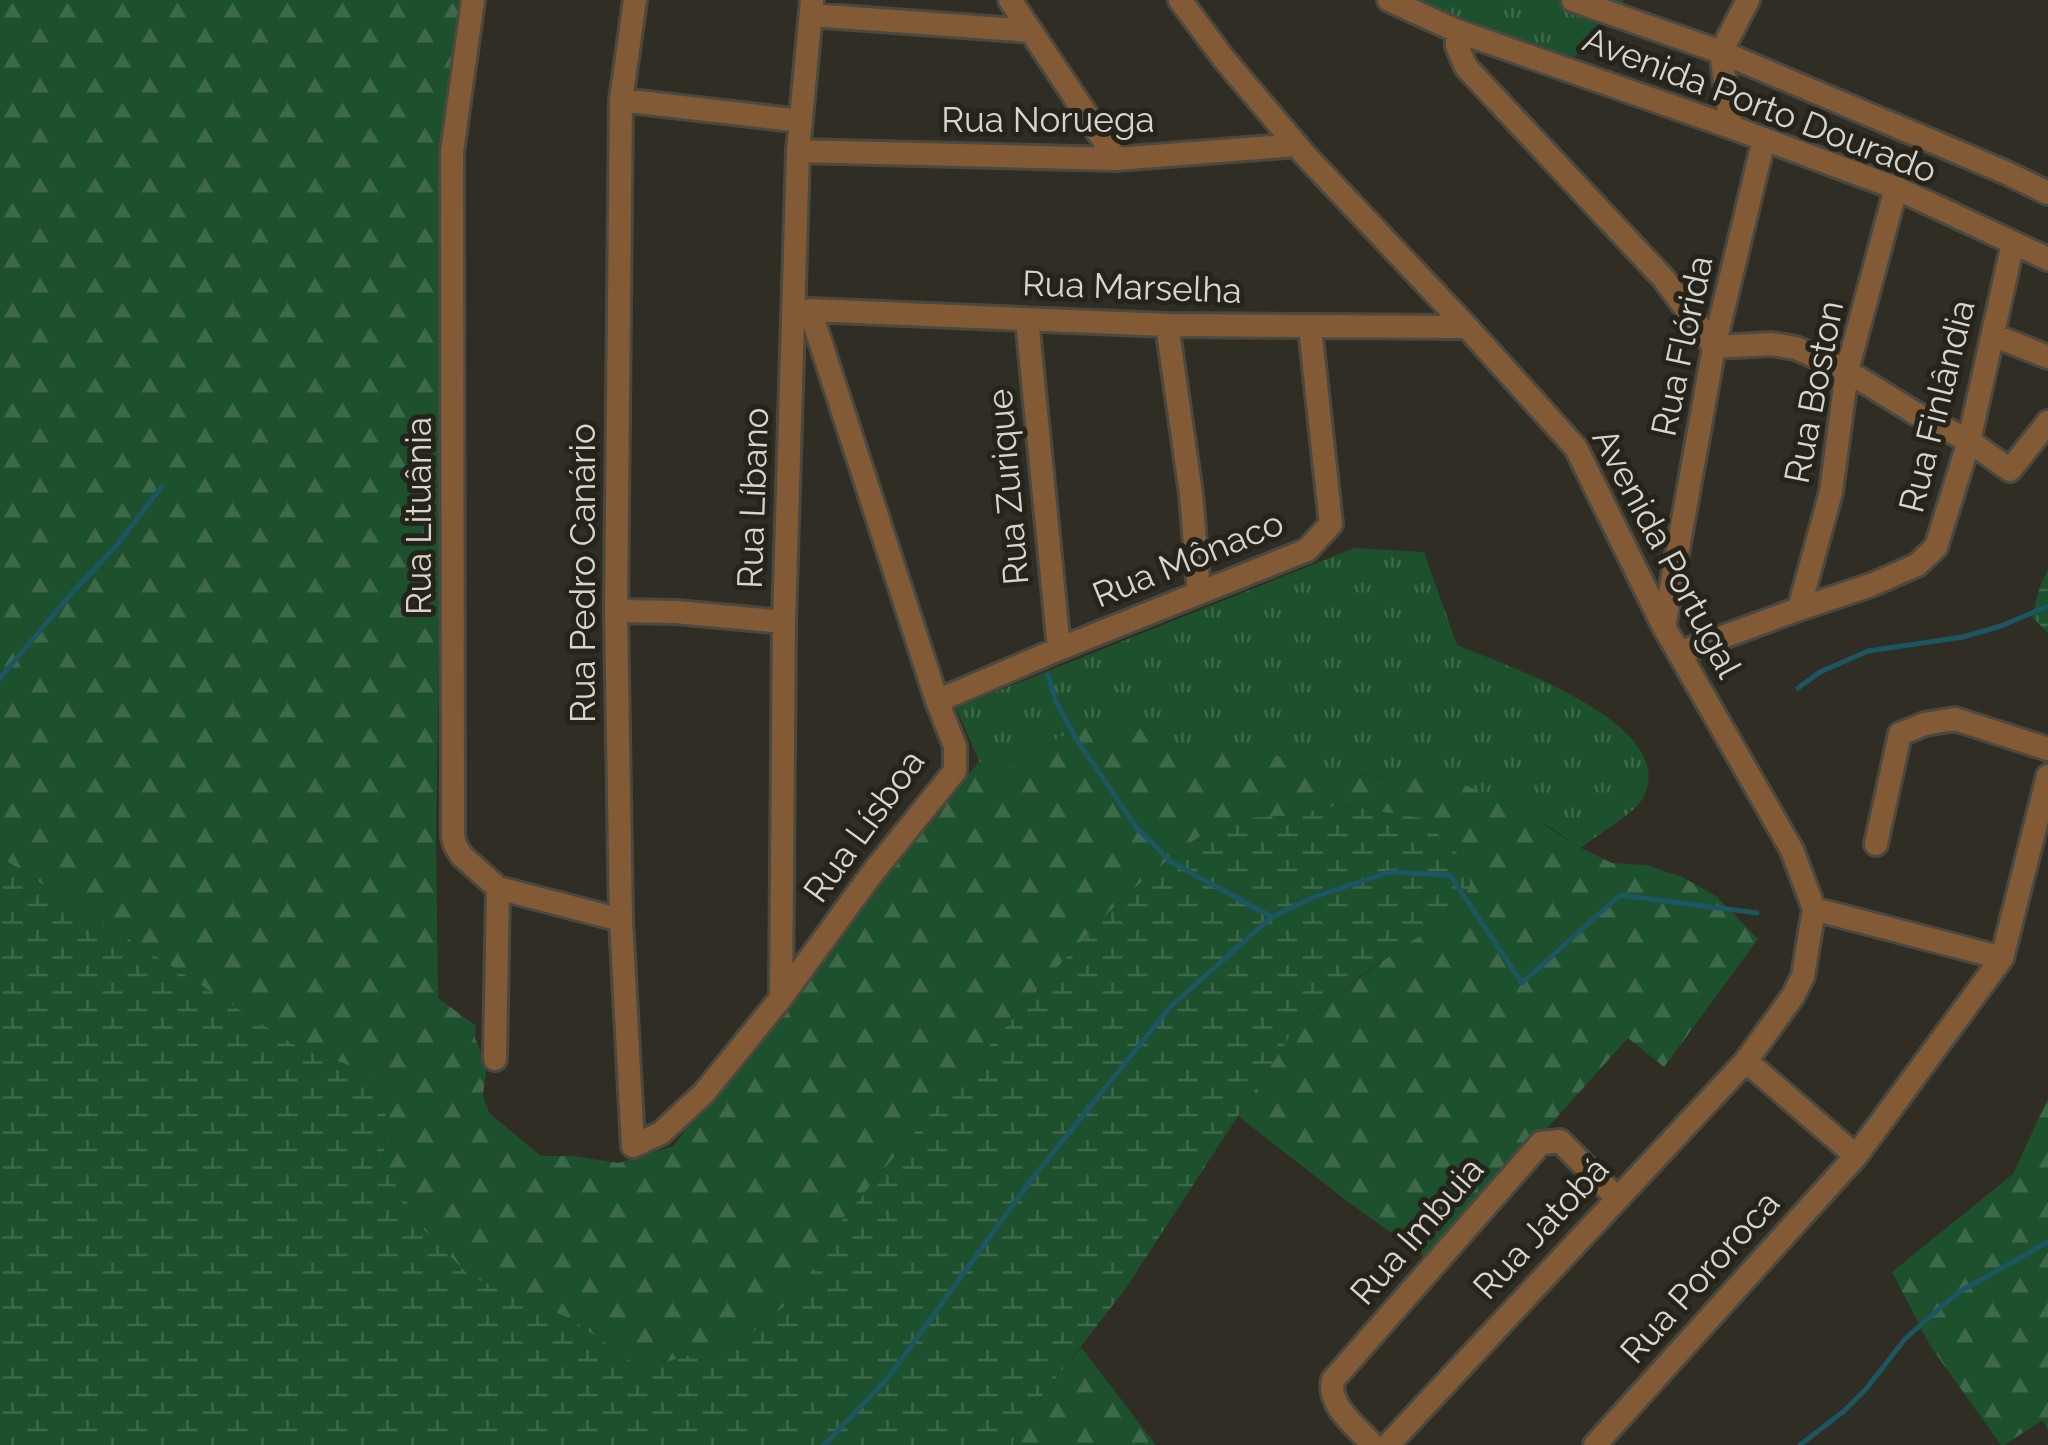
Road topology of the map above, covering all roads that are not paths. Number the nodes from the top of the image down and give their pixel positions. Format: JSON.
{"nodes":[{"id":1,"x":474,"y":0,"type":"edge"},
{"id":2,"x":635,"y":0,"type":"edge"},
{"id":3,"x":1010,"y":0,"type":"edge"},
{"id":4,"x":1180,"y":0,"type":"edge"},
{"id":5,"x":1389,"y":0,"type":"edge"},
{"id":6,"x":1573,"y":0,"type":"edge"},
{"id":7,"x":1748,"y":0,"type":"edge"},
{"id":8,"x":812,"y":8,"type":"edge"},
{"id":9,"x":1031,"y":31,"type":"junction"},
{"id":10,"x":1457,"y":31,"type":"junction"},
{"id":11,"x":1720,"y":52,"type":"junction"},
{"id":12,"x":621,"y":100,"type":"junction"},
{"id":13,"x":801,"y":121,"type":"junction"},
{"id":14,"x":1731,"y":127,"type":"junction"},
{"id":15,"x":1764,"y":139,"type":"junction"},
{"id":16,"x":1297,"y":145,"type":"junction"},
{"id":17,"x":798,"y":152,"type":"junction"},
{"id":18,"x":1116,"y":159,"type":"junction"},
{"id":19,"x":1896,"y":188,"type":"junction"},
{"id":20,"x":2048,"y":193,"type":"edge"},
{"id":21,"x":2013,"y":242,"type":"junction"},
{"id":22,"x":2048,"y":259,"type":"edge"},
{"id":23,"x":802,"y":312,"type":"junction"},
{"id":24,"x":1026,"y":319,"type":"junction"},
{"id":25,"x":1168,"y":325,"type":"junction"},
{"id":26,"x":1468,"y":327,"type":"junction"},
{"id":27,"x":1310,"y":328,"type":"junction"},
{"id":28,"x":1993,"y":335,"type":"junction"},
{"id":29,"x":1714,"y":347,"type":"junction"},
{"id":30,"x":2048,"y":357,"type":"edge"},
{"id":31,"x":1847,"y":371,"type":"junction"},
{"id":32,"x":2048,"y":422,"type":"edge"},
{"id":33,"x":1969,"y":441,"type":"junction"},
{"id":34,"x":1200,"y":592,"type":"junction"},
{"id":35,"x":1799,"y":609,"type":"junction"},
{"id":36,"x":616,"y":611,"type":"junction"},
{"id":37,"x":784,"y":622,"type":"junction"},
{"id":38,"x":1664,"y":628,"type":"junction"},
{"id":39,"x":1058,"y":649,"type":"junction"},
{"id":40,"x":1679,"y":653,"type":"junction"},
{"id":41,"x":937,"y":702,"type":"junction"},
{"id":42,"x":2048,"y":750,"type":"edge"},
{"id":43,"x":2048,"y":776,"type":"edge"},
{"id":44,"x":1876,"y":844,"type":"dead end"},
{"id":45,"x":498,"y":888,"type":"junction"},
{"id":46,"x":1814,"y":909,"type":"junction"},
{"id":47,"x":621,"y":920,"type":"junction"},
{"id":48,"x":2002,"y":958,"type":"junction"},
{"id":49,"x":781,"y":998,"type":"junction"},
{"id":50,"x":495,"y":1059,"type":"dead end"},
{"id":51,"x":1746,"y":1060,"type":"junction"},
{"id":52,"x":633,"y":1146,"type":"joint"},
{"id":53,"x":1856,"y":1156,"type":"junction"},
{"id":54,"x":1617,"y":1198,"type":"junction"},
{"id":55,"x":1373,"y":1445,"type":"edge"},
{"id":56,"x":1388,"y":1445,"type":"edge"},
{"id":57,"x":1595,"y":1445,"type":"edge"}],
"edges":[{"from":1,"to":45,"type":"street","name":"Rua Lituânia"},
{"from":2,"to":12,"type":"street","name":"Rua Pedro Canário"},
{"from":3,"to":9,"type":"street"},
{"from":4,"to":16,"type":"street","name":"Avenida Portugal"},
{"from":5,"to":10,"type":"street","name":"Avenida Porto Dourado"},
{"from":6,"to":11,"type":"street","name":"Avenida Porto Dourado"},
{"from":7,"to":11,"type":"street"},
{"from":8,"to":9,"type":"street"},
{"from":8,"to":13,"type":"street","name":"Rua Líbano"},
{"from":9,"to":18,"type":"street"},
{"from":10,"to":14,"type":"street","name":"Avenida Porto Dourado"},
{"from":10,"to":29,"type":"street"},
{"from":11,"to":14,"type":"street"},
{"from":11,"to":20,"type":"street","name":"Avenida Porto Dourado"},
{"from":12,"to":13,"type":"street"},
{"from":12,"to":36,"type":"street","name":"Rua Pedro Canário"},
{"from":13,"to":17,"type":"street","name":"Rua Líbano"},
{"from":14,"to":15,"type":"street","name":"Avenida Porto Dourado"},
{"from":15,"to":19,"type":"street","name":"Avenida Porto Dourado"},
{"from":15,"to":29,"type":"street","name":"Rua Flórida"},
{"from":16,"to":18,"type":"street","name":"Rua Noruega"},
{"from":16,"to":26,"type":"street","name":"Avenida Portugal"},
{"from":17,"to":18,"type":"street","name":"Rua Noruega"},
{"from":17,"to":23,"type":"street","name":"Rua Líbano"},
{"from":19,"to":21,"type":"street","name":"Avenida Porto Dourado"},
{"from":19,"to":31,"type":"street","name":"Rua Boston"},
{"from":21,"to":22,"type":"street","name":"Avenida Porto Dourado"},
{"from":21,"to":28,"type":"street","name":"Rua Finlândia"},
{"from":23,"to":24,"type":"street","name":"Rua Marselha"},
{"from":23,"to":37,"type":"street","name":"Rua Líbano"},
{"from":23,"to":41,"type":"street","name":"Rua Lísboa"},
{"from":24,"to":25,"type":"street","name":"Rua Marselha"},
{"from":24,"to":39,"type":"street","name":"Rua Zurique"},
{"from":25,"to":27,"type":"street","name":"Rua Marselha"},
{"from":25,"to":34,"type":"street"},
{"from":26,"to":27,"type":"street","name":"Rua Marselha"},
{"from":26,"to":38,"type":"street","name":"Avenida Portugal"},
{"from":27,"to":34,"type":"street","name":"Rua Mônaco"},
{"from":28,"to":30,"type":"street"},
{"from":28,"to":33,"type":"street","name":"Rua Finlândia"},
{"from":29,"to":31,"type":"street"},
{"from":29,"to":38,"type":"street","name":"Rua Flórida"},
{"from":31,"to":33,"type":"street"},
{"from":31,"to":35,"type":"street","name":"Rua Boston"},
{"from":32,"to":33,"type":"street"},
{"from":33,"to":35,"type":"street","name":"Rua Finlândia"},
{"from":34,"to":39,"type":"street","name":"Rua Mônaco"},
{"from":35,"to":40,"type":"street","name":"Rua Finlândia"},
{"from":36,"to":37,"type":"street"},
{"from":36,"to":47,"type":"street","name":"Rua Pedro Canário"},
{"from":37,"to":49,"type":"street","name":"Rua Líbano"},
{"from":38,"to":40,"type":"street","name":"Avenida Portugal"},
{"from":39,"to":41,"type":"street","name":"Rua Mônaco"},
{"from":40,"to":46,"type":"street","name":"Avenida Portugal"},
{"from":41,"to":49,"type":"street","name":"Rua Lísboa"},
{"from":42,"to":44,"type":"street"},
{"from":43,"to":48,"type":"street"},
{"from":45,"to":47,"type":"street","name":"Rua Lituânia"},
{"from":45,"to":50,"type":"street"},
{"from":46,"to":48,"type":"street"},
{"from":46,"to":51,"type":"street","name":"Avenida Portugal"},
{"from":47,"to":52,"type":"street","name":"Rua Pedro Canário"},
{"from":48,"to":53,"type":"street","name":"Rua Pororoca"},
{"from":49,"to":52,"type":"street","name":"Rua Lísboa"},
{"from":51,"to":53,"type":"street"},
{"from":51,"to":54,"type":"street","name":"Rua Jatobá"},
{"from":53,"to":57,"type":"street","name":"Rua Pororoca"},
{"from":54,"to":55,"type":"street","name":"Rua Imbuia"},
{"from":54,"to":56,"type":"street","name":"Rua Jatobá"}]}
